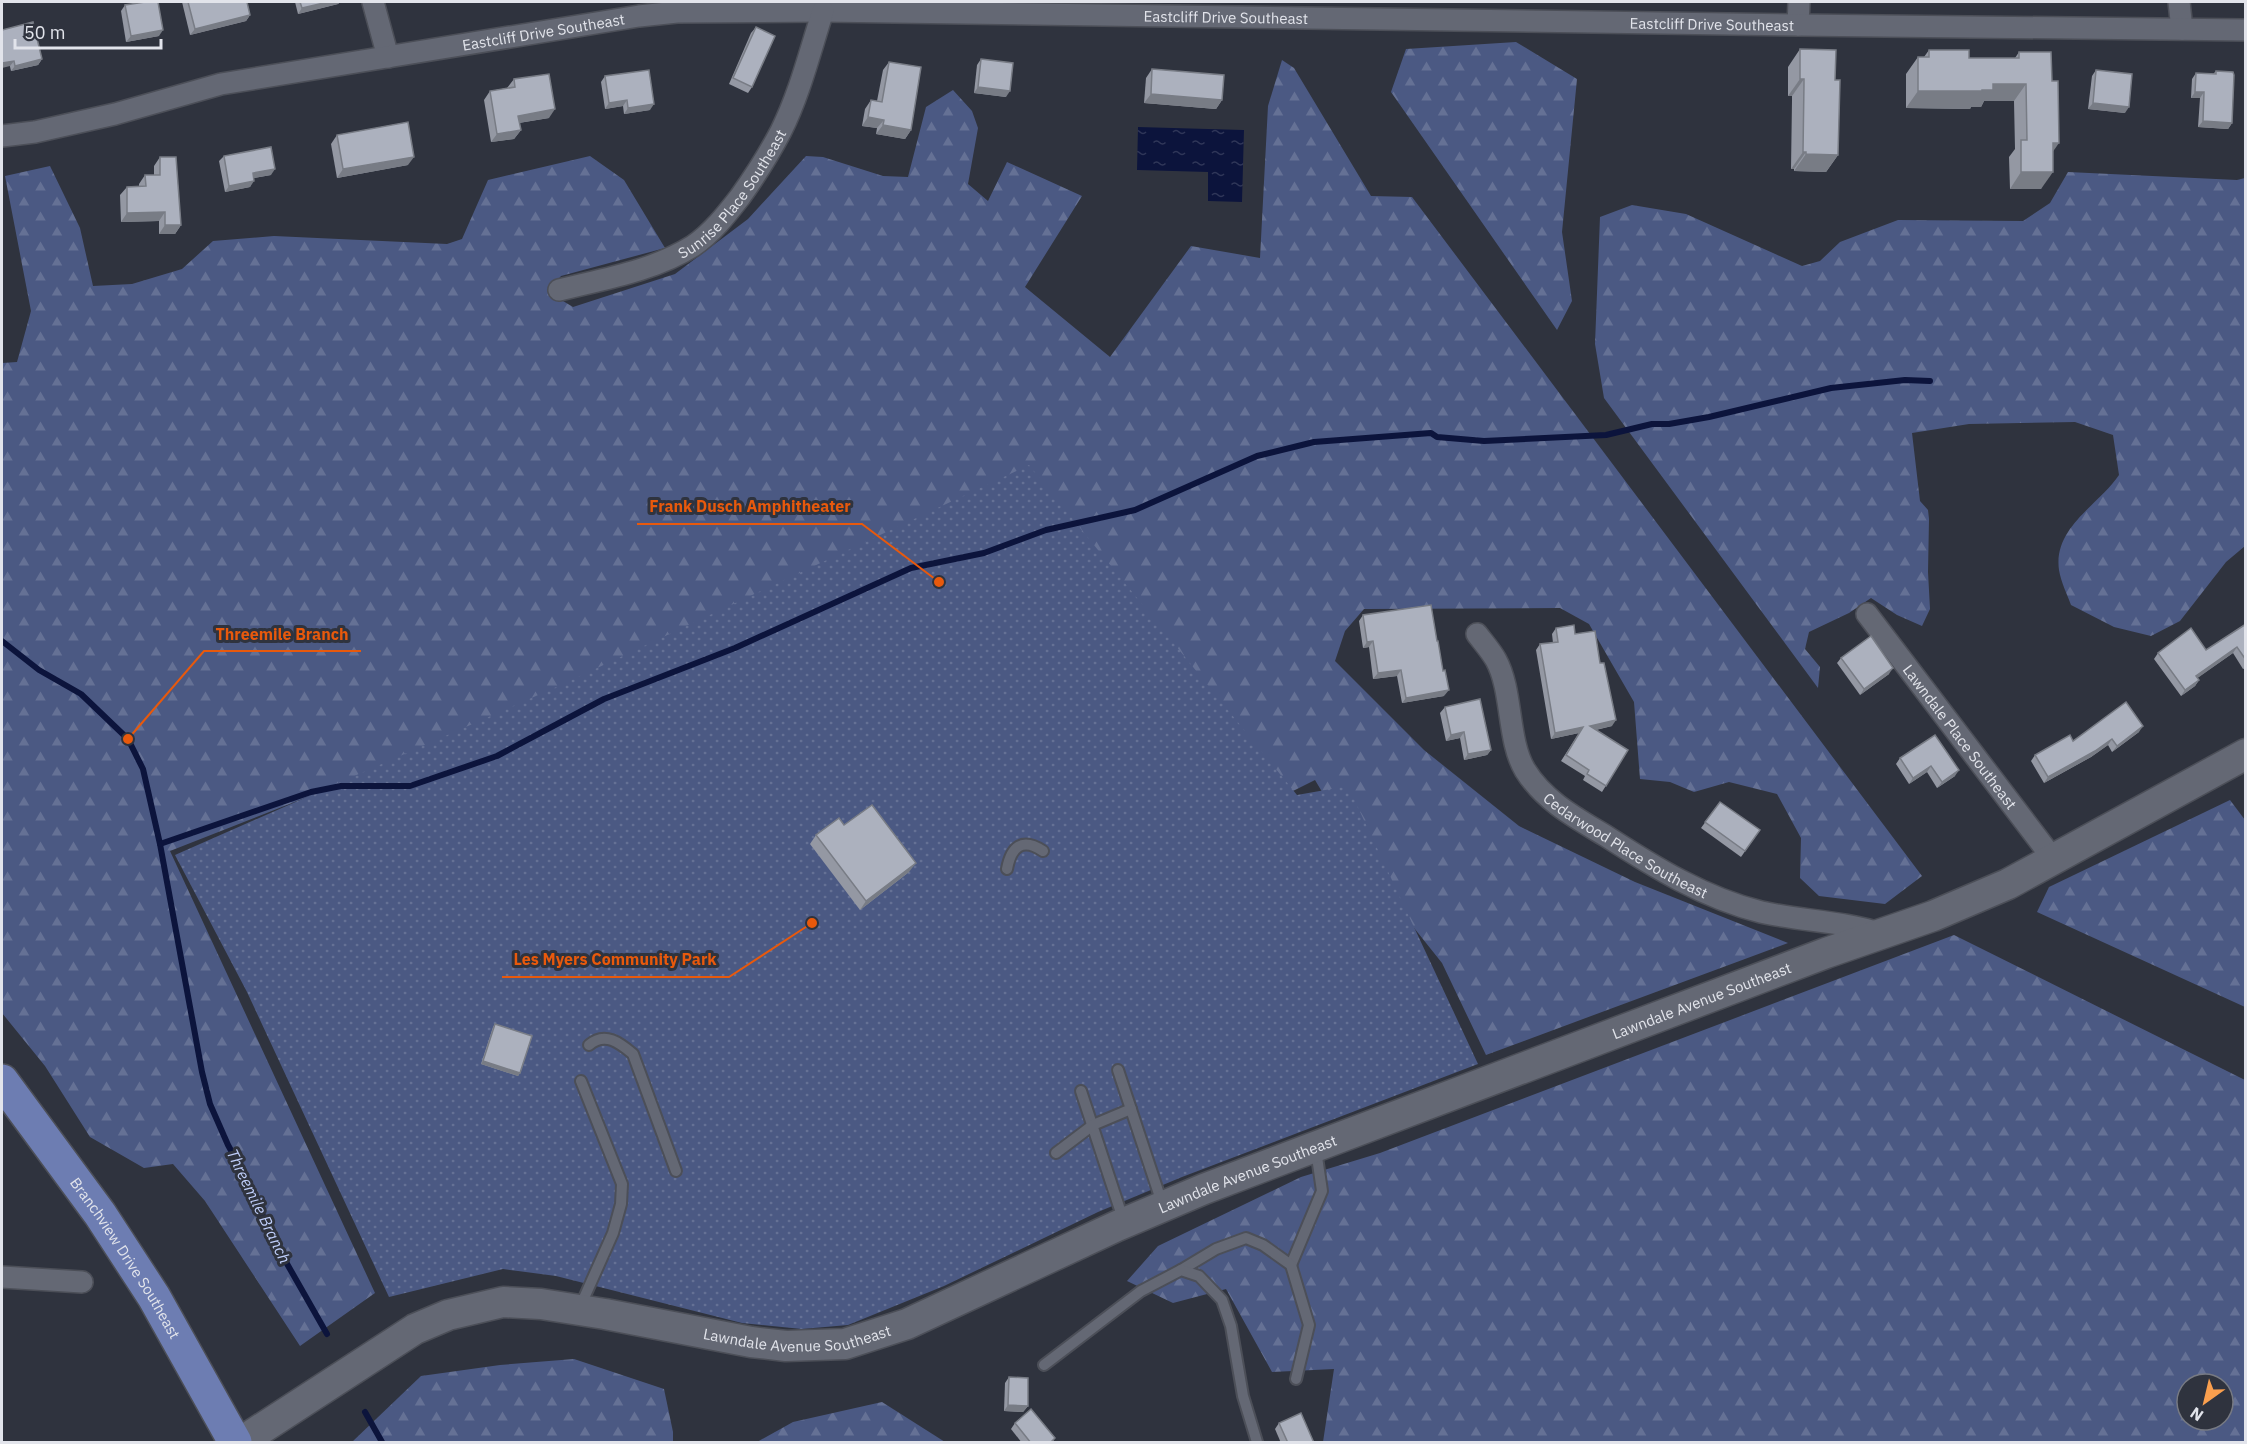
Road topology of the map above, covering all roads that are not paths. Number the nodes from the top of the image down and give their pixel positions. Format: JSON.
{"nodes":[{"id":1,"x":373,"y":2,"type":"edge"},
{"id":2,"x":1799,"y":2,"type":"edge"},
{"id":3,"x":2179,"y":2,"type":"edge"},
{"id":4,"x":823,"y":10,"type":"junction"},
{"id":5,"x":1798,"y":26,"type":"junction"},
{"id":6,"x":2182,"y":29,"type":"junction"},
{"id":7,"x":2246,"y":30,"type":"edge"},
{"id":8,"x":388,"y":57,"type":"junction"},
{"id":9,"x":2,"y":136,"type":"edge"},
{"id":10,"x":559,"y":290,"type":"dead end"},
{"id":11,"x":1867,"y":614,"type":"dead end"},
{"id":12,"x":1477,"y":634,"type":"dead end"},
{"id":13,"x":2246,"y":754,"type":"edge"},
{"id":14,"x":1042,"y":851,"type":"dead end"},
{"id":15,"x":2054,"y":860,"type":"junction"},
{"id":16,"x":1007,"y":869,"type":"dead end"},
{"id":17,"x":1882,"y":934,"type":"junction"},
{"id":18,"x":589,"y":1045,"type":"dead end"},
{"id":19,"x":1118,"y":1070,"type":"dead end"},
{"id":20,"x":2,"y":1081,"type":"edge"},
{"id":21,"x":581,"y":1082,"type":"dead end"},
{"id":22,"x":1081,"y":1091,"type":"dead end"},
{"id":23,"x":1131,"y":1109,"type":"junction"},
{"id":24,"x":1093,"y":1125,"type":"junction"},
{"id":25,"x":1316,"y":1147,"type":"junction"},
{"id":26,"x":1056,"y":1153,"type":"dead end"},
{"id":27,"x":676,"y":1170,"type":"dead end"},
{"id":28,"x":1163,"y":1206,"type":"junction"},
{"id":29,"x":1124,"y":1223,"type":"junction"},
{"id":30,"x":1291,"y":1265,"type":"junction"},
{"id":31,"x":1180,"y":1270,"type":"junction"},
{"id":32,"x":2,"y":1277,"type":"edge"},
{"id":33,"x":82,"y":1282,"type":"dead end"},
{"id":34,"x":579,"y":1310,"type":"junction"},
{"id":35,"x":1044,"y":1365,"type":"dead end"},
{"id":36,"x":1296,"y":1379,"type":"dead end"},
{"id":37,"x":235,"y":1443,"type":"edge"},
{"id":38,"x":241,"y":1443,"type":"edge"},
{"id":39,"x":1257,"y":1443,"type":"edge"}],
"edges":[{"from":1,"to":8,"type":"street"},
{"from":2,"to":5,"type":"street"},
{"from":3,"to":6,"type":"street"},
{"from":4,"to":5,"type":"street","name":"Eastcliff Drive Southeast"},
{"from":4,"to":8,"type":"street","name":"Eastcliff Drive Southeast"},
{"from":4,"to":10,"type":"street","name":"Sunrise Place Southeast"},
{"from":5,"to":6,"type":"street","name":"Eastcliff Drive Southeast"},
{"from":6,"to":7,"type":"street","name":"Eastcliff Drive Southeast"},
{"from":8,"to":9,"type":"street","name":"Eastcliff Drive Southeast"},
{"from":11,"to":15,"type":"street","name":"Lawndale Place Southeast"},
{"from":12,"to":17,"type":"street","name":"Cedarwood Place Southeast"},
{"from":13,"to":15,"type":"street","name":"Lawndale Avenue Southeast"},
{"from":14,"to":16,"type":"lane"},
{"from":15,"to":17,"type":"street","name":"Lawndale Avenue Southeast"},
{"from":17,"to":25,"type":"street","name":"Lawndale Avenue Southeast"},
{"from":18,"to":27,"type":"lane"},
{"from":19,"to":23,"type":"lane"},
{"from":20,"to":37,"type":"main road","name":"Branchview Drive Southeast"},
{"from":21,"to":34,"type":"lane"},
{"from":22,"to":24,"type":"lane"},
{"from":23,"to":24,"type":"lane"},
{"from":23,"to":28,"type":"lane"},
{"from":24,"to":26,"type":"lane"},
{"from":24,"to":29,"type":"lane"},
{"from":25,"to":28,"type":"street","name":"Lawndale Avenue Southeast"},
{"from":25,"to":30,"type":"lane"},
{"from":28,"to":29,"type":"street","name":"Lawndale Avenue Southeast"},
{"from":29,"to":34,"type":"street","name":"Lawndale Avenue Southeast"},
{"from":30,"to":31,"type":"lane"},
{"from":30,"to":36,"type":"lane"},
{"from":31,"to":35,"type":"lane"},
{"from":31,"to":39,"type":"lane"},
{"from":32,"to":33,"type":"street"},
{"from":34,"to":38,"type":"street","name":"Lawndale Avenue Southeast"}]}
